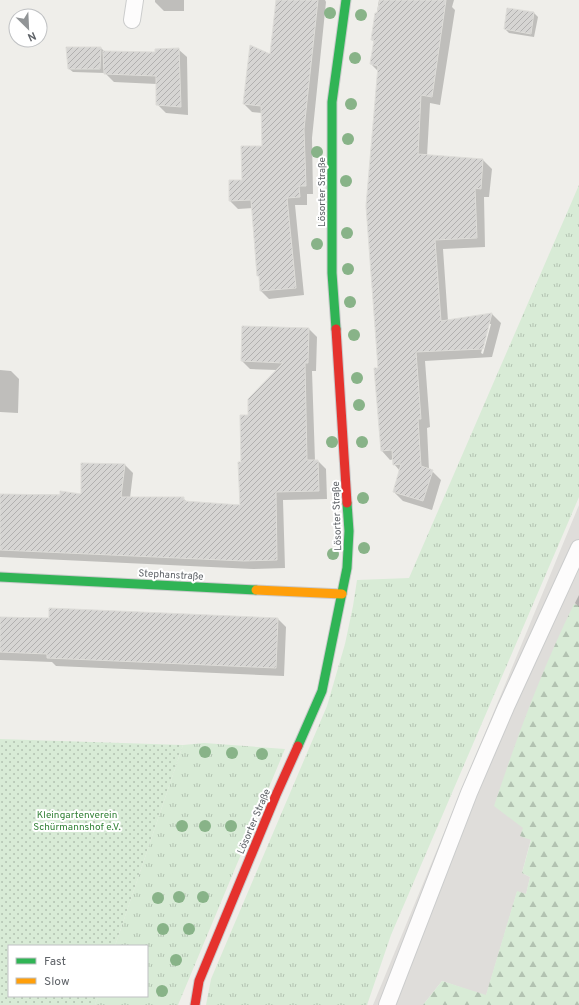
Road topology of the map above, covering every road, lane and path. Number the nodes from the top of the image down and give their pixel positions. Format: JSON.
{"nodes":[{"id":1,"x":135,"y":0,"type":"edge"},
{"id":2,"x":346,"y":0,"type":"edge"},
{"id":3,"x":132,"y":20,"type":"dead end"},
{"id":4,"x":579,"y":548,"type":"edge"},
{"id":5,"x":0,"y":577,"type":"edge"},
{"id":6,"x":342,"y":594,"type":"junction"},
{"id":7,"x":195,"y":1005,"type":"edge"},
{"id":8,"x":387,"y":1005,"type":"edge"}],
"edges":[{"from":1,"to":3,"type":"lane"},
{"from":2,"to":6,"type":"street","name":"Lösorter Straße"},
{"from":4,"to":8,"type":"lane"},
{"from":5,"to":6,"type":"street","name":"Stephanstraße"},
{"from":6,"to":7,"type":"street","name":"Lösorter Straße"}]}
